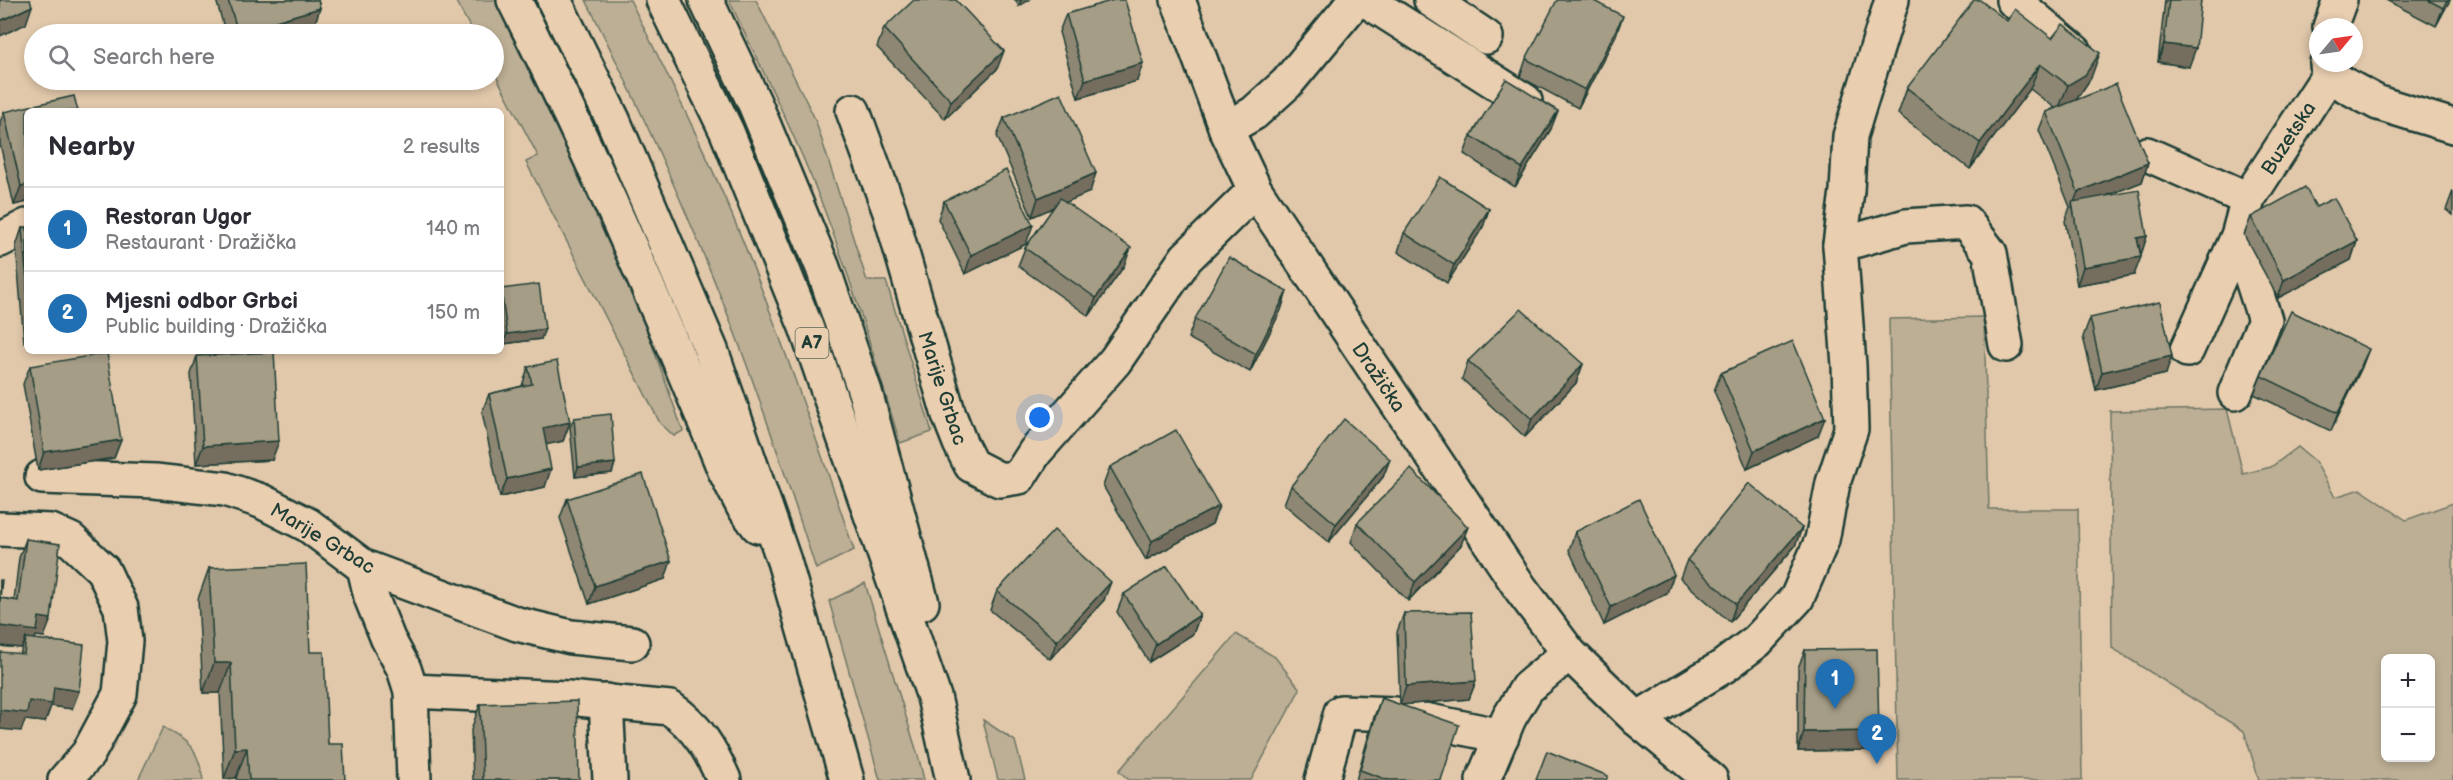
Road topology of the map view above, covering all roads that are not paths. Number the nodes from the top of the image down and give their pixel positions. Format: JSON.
{"nodes":[{"id":1,"x":514,"y":0,"type":"edge"},
{"id":2,"x":554,"y":0,"type":"edge"},
{"id":3,"x":663,"y":0,"type":"edge"},
{"id":4,"x":706,"y":0,"type":"edge"},
{"id":5,"x":1178,"y":0,"type":"edge"},
{"id":6,"x":1356,"y":0,"type":"edge"},
{"id":7,"x":1366,"y":0,"type":"edge"},
{"id":8,"x":1431,"y":0,"type":"edge"},
{"id":9,"x":1893,"y":0,"type":"edge"},
{"id":10,"x":2013,"y":0,"type":"edge"},
{"id":11,"x":2340,"y":0,"type":"edge"},
{"id":12,"x":2333,"y":18,"type":"edge"},
{"id":13,"x":1486,"y":37,"type":"dead end"},
{"id":14,"x":2075,"y":52,"type":"edge"},
{"id":15,"x":2325,"y":72,"type":"edge"},
{"id":16,"x":2332,"y":72,"type":"edge"},
{"id":17,"x":1525,"y":101,"type":"edge"},
{"id":18,"x":853,"y":111,"type":"dead end"},
{"id":19,"x":2453,"y":126,"type":"edge"},
{"id":20,"x":1226,"y":129,"type":"junction"},
{"id":21,"x":2148,"y":154,"type":"dead end"},
{"id":22,"x":1255,"y":190,"type":"junction"},
{"id":23,"x":2248,"y":200,"type":"junction"},
{"id":24,"x":24,"y":228,"type":"edge"},
{"id":25,"x":2238,"y":236,"type":"junction"},
{"id":26,"x":0,"y":240,"type":"edge"},
{"id":27,"x":1840,"y":245,"type":"junction"},
{"id":28,"x":2006,"y":345,"type":"dead end"},
{"id":29,"x":2187,"y":350,"type":"dead end"},
{"id":30,"x":2235,"y":393,"type":"dead end"},
{"id":31,"x":42,"y":477,"type":"dead end"},
{"id":32,"x":0,"y":530,"type":"edge"},
{"id":33,"x":784,"y":561,"type":"junction"},
{"id":34,"x":364,"y":567,"type":"junction"},
{"id":35,"x":632,"y":643,"type":"dead end"},
{"id":36,"x":1569,"y":653,"type":"junction"},
{"id":37,"x":411,"y":691,"type":"junction"},
{"id":38,"x":934,"y":697,"type":"junction"},
{"id":39,"x":606,"y":701,"type":"junction"},
{"id":40,"x":1637,"y":719,"type":"junction"},
{"id":41,"x":1502,"y":736,"type":"junction"},
{"id":42,"x":66,"y":780,"type":"edge"},
{"id":43,"x":414,"y":780,"type":"edge"},
{"id":44,"x":610,"y":780,"type":"edge"},
{"id":45,"x":724,"y":780,"type":"edge"},
{"id":46,"x":847,"y":780,"type":"edge"},
{"id":47,"x":953,"y":780,"type":"edge"},
{"id":48,"x":1322,"y":780,"type":"edge"},
{"id":49,"x":1483,"y":780,"type":"edge"},
{"id":50,"x":1711,"y":780,"type":"edge"}],
"edges":[{"from":1,"to":33,"type":"main road"},
{"from":2,"to":33,"type":"main road"},
{"from":3,"to":38,"type":"main road","number":"A7"},
{"from":4,"to":38,"type":"main road"},
{"from":5,"to":20,"type":"main road","name":"Dražička"},
{"from":6,"to":20,"type":"main road"},
{"from":7,"to":17,"type":"main road"},
{"from":8,"to":13,"type":"main road"},
{"from":9,"to":27,"type":"main road"},
{"from":10,"to":14,"type":"main road"},
{"from":11,"to":12,"type":"main road"},
{"from":15,"to":23,"type":"main road","name":"Buzetska"},
{"from":16,"to":19,"type":"main road","name":"Buzetska"},
{"from":18,"to":22,"type":"main road","name":"Marije Grbac"},
{"from":20,"to":22,"type":"main road","name":"Dražička"},
{"from":21,"to":23,"type":"main road"},
{"from":22,"to":36,"type":"main road","name":"Dražička"},
{"from":23,"to":25,"type":"main road","name":"Buzetska"},
{"from":24,"to":26,"type":"main road"},
{"from":25,"to":29,"type":"main road","name":"Buzetska"},
{"from":25,"to":30,"type":"main road"},
{"from":27,"to":28,"type":"main road"},
{"from":27,"to":40,"type":"main road"},
{"from":31,"to":34,"type":"main road","name":"Marije Grbac"},
{"from":32,"to":42,"type":"main road"},
{"from":33,"to":46,"type":"main road"},
{"from":34,"to":35,"type":"main road","name":"Marije Grbac"},
{"from":34,"to":37,"type":"main road"},
{"from":36,"to":40,"type":"main road","name":"Dražička"},
{"from":36,"to":41,"type":"main road"},
{"from":37,"to":39,"type":"main road"},
{"from":37,"to":43,"type":"main road"},
{"from":38,"to":47,"type":"main road","number":"A7"},
{"from":39,"to":44,"type":"main road"},
{"from":39,"to":45,"type":"main road"},
{"from":40,"to":50,"type":"main road","name":"Dražička"},
{"from":41,"to":48,"type":"main road"},
{"from":41,"to":49,"type":"main road"}]}
